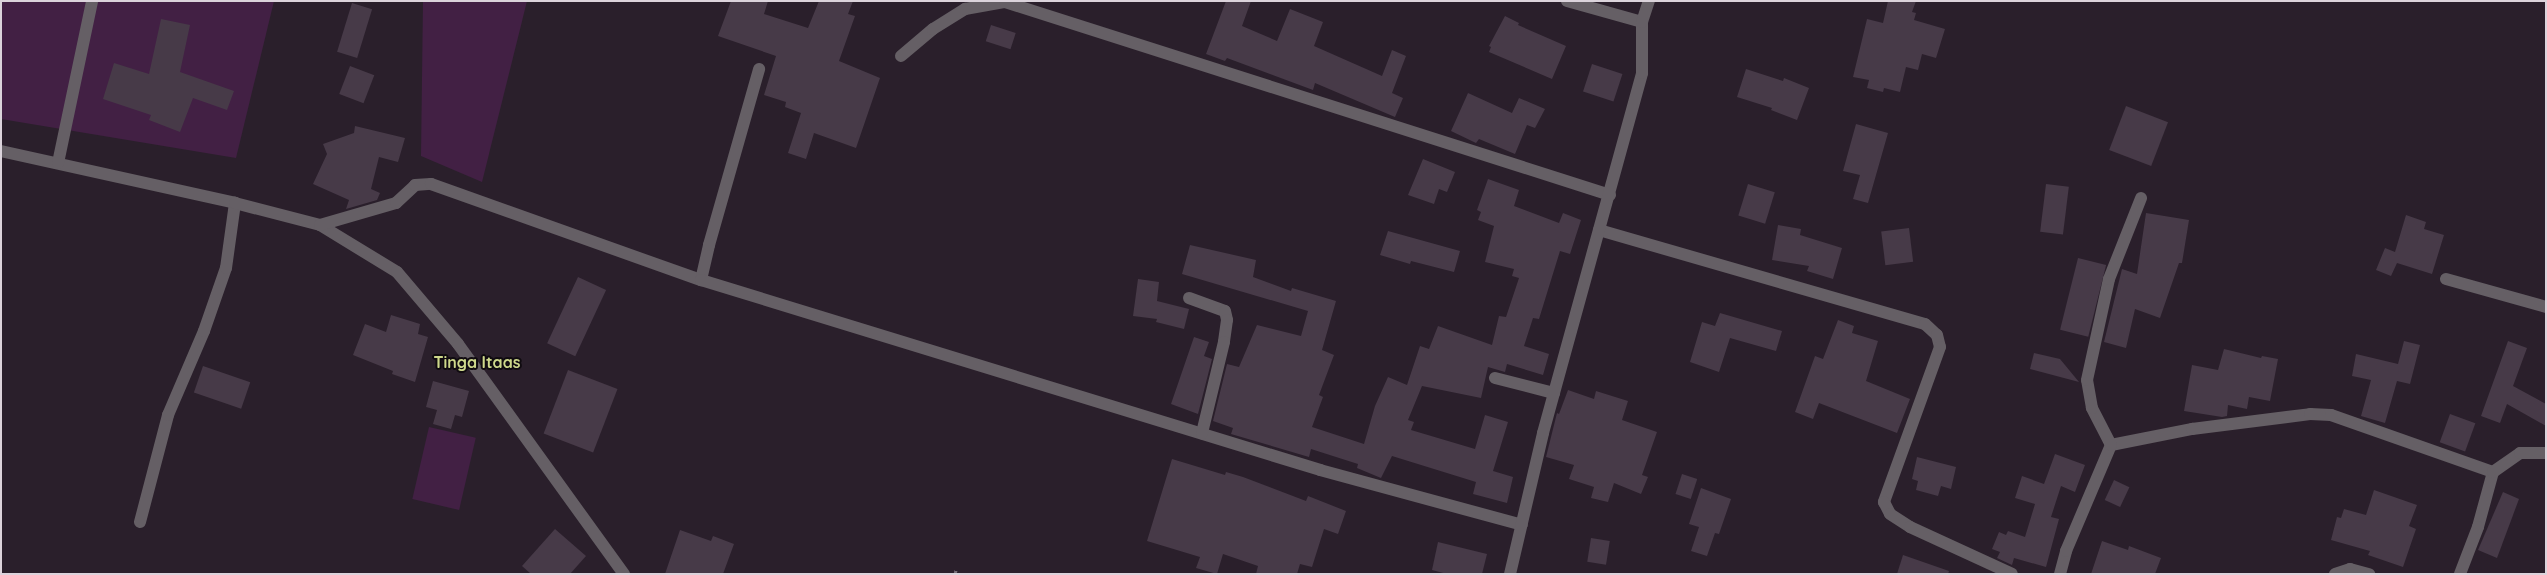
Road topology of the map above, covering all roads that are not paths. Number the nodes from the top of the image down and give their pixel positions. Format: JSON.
{"nodes":[{"id":1,"x":92,"y":1,"type":"edge"},
{"id":2,"x":1567,"y":1,"type":"edge"},
{"id":3,"x":1649,"y":1,"type":"edge"},
{"id":4,"x":1642,"y":22,"type":"junction"},
{"id":5,"x":901,"y":56,"type":"dead end"},
{"id":6,"x":759,"y":69,"type":"dead end"},
{"id":7,"x":1,"y":151,"type":"edge"},
{"id":8,"x":58,"y":163,"type":"junction"},
{"id":9,"x":1610,"y":195,"type":"junction"},
{"id":10,"x":2141,"y":198,"type":"dead end"},
{"id":11,"x":235,"y":203,"type":"junction"},
{"id":12,"x":320,"y":225,"type":"junction"},
{"id":13,"x":1598,"y":230,"type":"junction"},
{"id":14,"x":2446,"y":278,"type":"dead end"},
{"id":15,"x":702,"y":280,"type":"junction"},
{"id":16,"x":1189,"y":298,"type":"dead end"},
{"id":17,"x":2546,"y":307,"type":"edge"},
{"id":18,"x":1495,"y":378,"type":"dead end"},
{"id":19,"x":1554,"y":393,"type":"junction"},
{"id":20,"x":1202,"y":434,"type":"junction"},
{"id":21,"x":2111,"y":445,"type":"junction"},
{"id":22,"x":2546,"y":453,"type":"edge"},
{"id":23,"x":2494,"y":472,"type":"junction"},
{"id":24,"x":140,"y":522,"type":"dead end"},
{"id":25,"x":1522,"y":524,"type":"junction"},
{"id":26,"x":624,"y":574,"type":"edge"},
{"id":27,"x":1510,"y":574,"type":"edge"},
{"id":28,"x":2012,"y":574,"type":"edge"},
{"id":29,"x":2060,"y":574,"type":"edge"},
{"id":30,"x":2335,"y":574,"type":"edge"},
{"id":31,"x":2369,"y":574,"type":"edge"},
{"id":32,"x":2460,"y":574,"type":"edge"}],
"edges":[{"from":1,"to":8,"type":"street"},
{"from":2,"to":4,"type":"street"},
{"from":3,"to":4,"type":"street"},
{"from":4,"to":9,"type":"street"},
{"from":5,"to":9,"type":"street"},
{"from":6,"to":15,"type":"street"},
{"from":7,"to":8,"type":"street"},
{"from":8,"to":11,"type":"street"},
{"from":9,"to":13,"type":"street"},
{"from":10,"to":21,"type":"street"},
{"from":11,"to":12,"type":"street"},
{"from":11,"to":24,"type":"street"},
{"from":12,"to":15,"type":"street"},
{"from":12,"to":26,"type":"street"},
{"from":13,"to":19,"type":"street"},
{"from":13,"to":28,"type":"street"},
{"from":14,"to":17,"type":"street"},
{"from":15,"to":20,"type":"street"},
{"from":16,"to":20,"type":"street"},
{"from":18,"to":19,"type":"street"},
{"from":19,"to":25,"type":"street"},
{"from":20,"to":25,"type":"street"},
{"from":21,"to":23,"type":"street"},
{"from":21,"to":29,"type":"street"},
{"from":22,"to":23,"type":"street"},
{"from":23,"to":32,"type":"street"},
{"from":25,"to":27,"type":"street"},
{"from":30,"to":31,"type":"street"}]}
